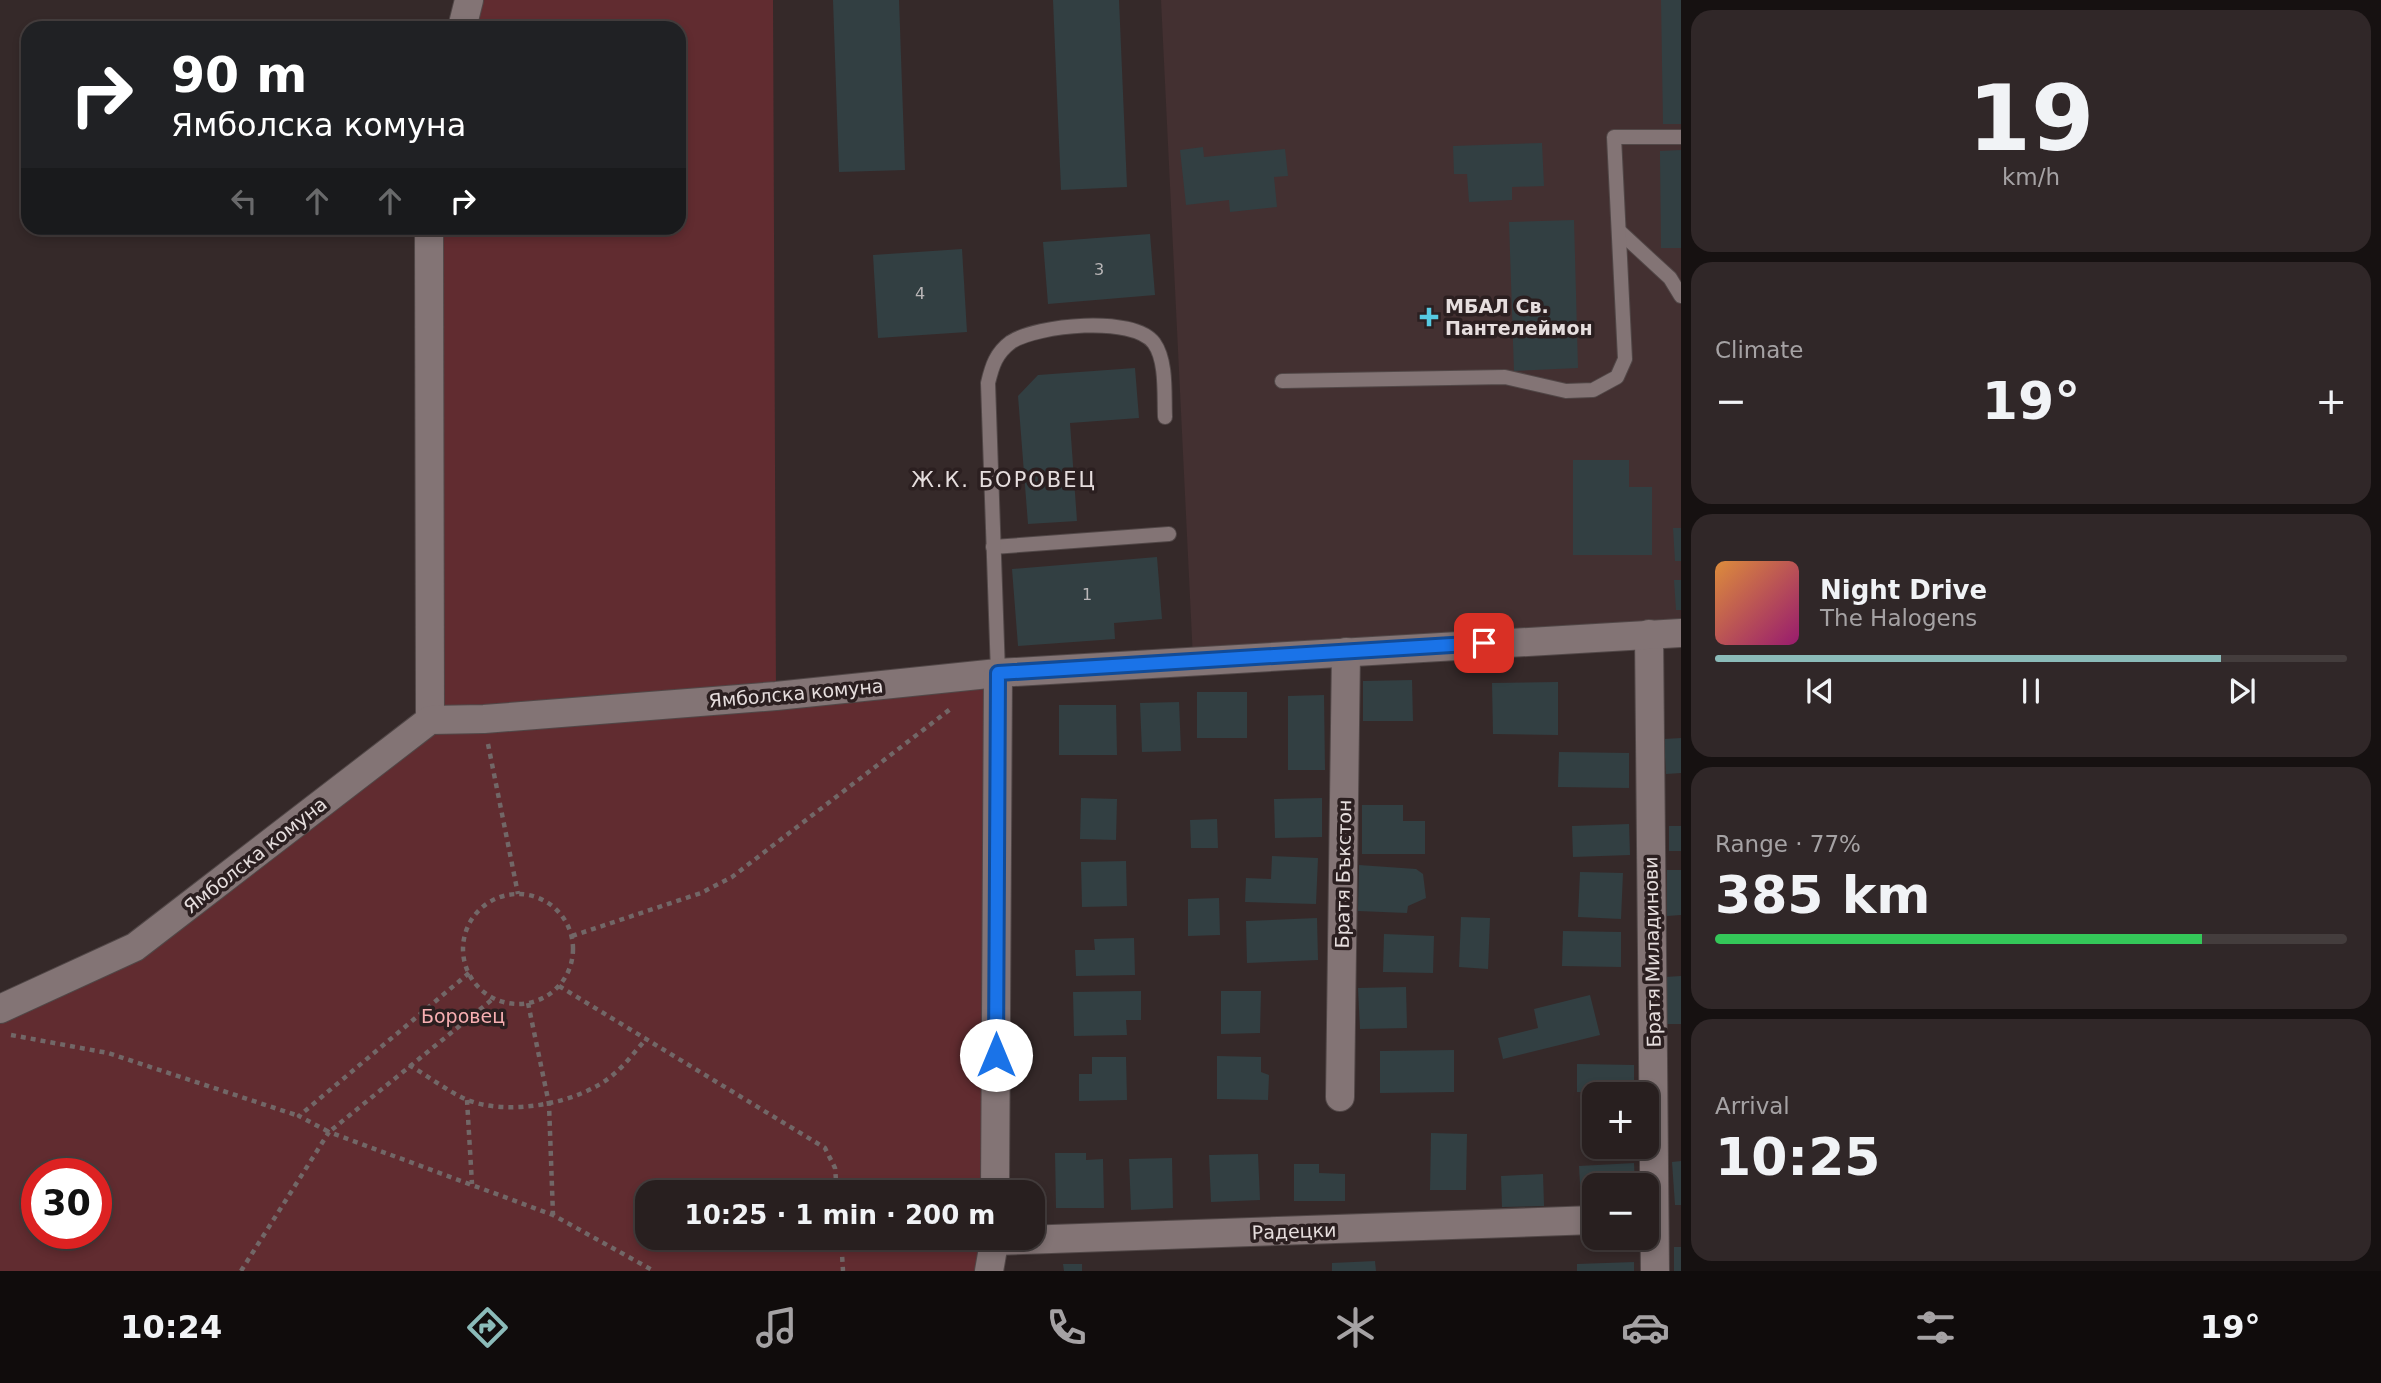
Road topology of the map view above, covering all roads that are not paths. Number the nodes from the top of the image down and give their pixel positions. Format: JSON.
{"nodes":[{"id":1,"x":469,"y":0,"type":"edge"},
{"id":2,"x":464,"y":21,"type":"edge"},
{"id":3,"x":1681,"y":137,"type":"edge"},
{"id":4,"x":1619,"y":231,"type":"junction"},
{"id":5,"x":429,"y":235,"type":"edge"},
{"id":6,"x":1681,"y":296,"type":"edge"},
{"id":7,"x":1282,"y":381,"type":"dead end"},
{"id":8,"x":1165,"y":417,"type":"dead end"},
{"id":9,"x":1169,"y":534,"type":"dead end"},
{"id":10,"x":993,"y":547,"type":"junction"},
{"id":11,"x":1681,"y":633,"type":"edge"},
{"id":12,"x":1649,"y":634,"type":"junction"},
{"id":13,"x":1346,"y":652,"type":"junction"},
{"id":14,"x":998,"y":673,"type":"junction"},
{"id":15,"x":430,"y":720,"type":"junction"},
{"id":16,"x":4,"y":1021,"type":"edge"},
{"id":17,"x":1340,"y":1097,"type":"dead end"},
{"id":18,"x":995,"y":1180,"type":"edge"},
{"id":19,"x":1661,"y":1218,"type":"edge"},
{"id":20,"x":1582,"y":1220,"type":"edge"},
{"id":21,"x":1045,"y":1237,"type":"edge"},
{"id":22,"x":993,"y":1250,"type":"edge"},
{"id":23,"x":989,"y":1271,"type":"edge"},
{"id":24,"x":1655,"y":1271,"type":"edge"}],
"edges":[{"from":1,"to":2,"type":"street"},
{"from":3,"to":4,"type":"lane"},
{"from":4,"to":6,"type":"lane"},
{"from":4,"to":7,"type":"lane"},
{"from":5,"to":15,"type":"street"},
{"from":8,"to":10,"type":"lane"},
{"from":9,"to":10,"type":"lane"},
{"from":10,"to":14,"type":"lane"},
{"from":11,"to":12,"type":"street","name":"Ямболска комуна"},
{"from":12,"to":13,"type":"street","name":"Ямболска комуна"},
{"from":12,"to":19,"type":"street","name":"Братя Миладинови"},
{"from":13,"to":14,"type":"street","name":"Ямболска комуна"},
{"from":13,"to":17,"type":"street","name":"Братя Бъкстон"},
{"from":14,"to":15,"type":"street","name":"Ямболска комуна"},
{"from":14,"to":18,"type":"street"},
{"from":15,"to":16,"type":"street","name":"Ямболска комуна"},
{"from":19,"to":24,"type":"street","name":"Братя Миладинови"},
{"from":20,"to":21,"type":"street","name":"Радецки"},
{"from":22,"to":23,"type":"street"}]}
